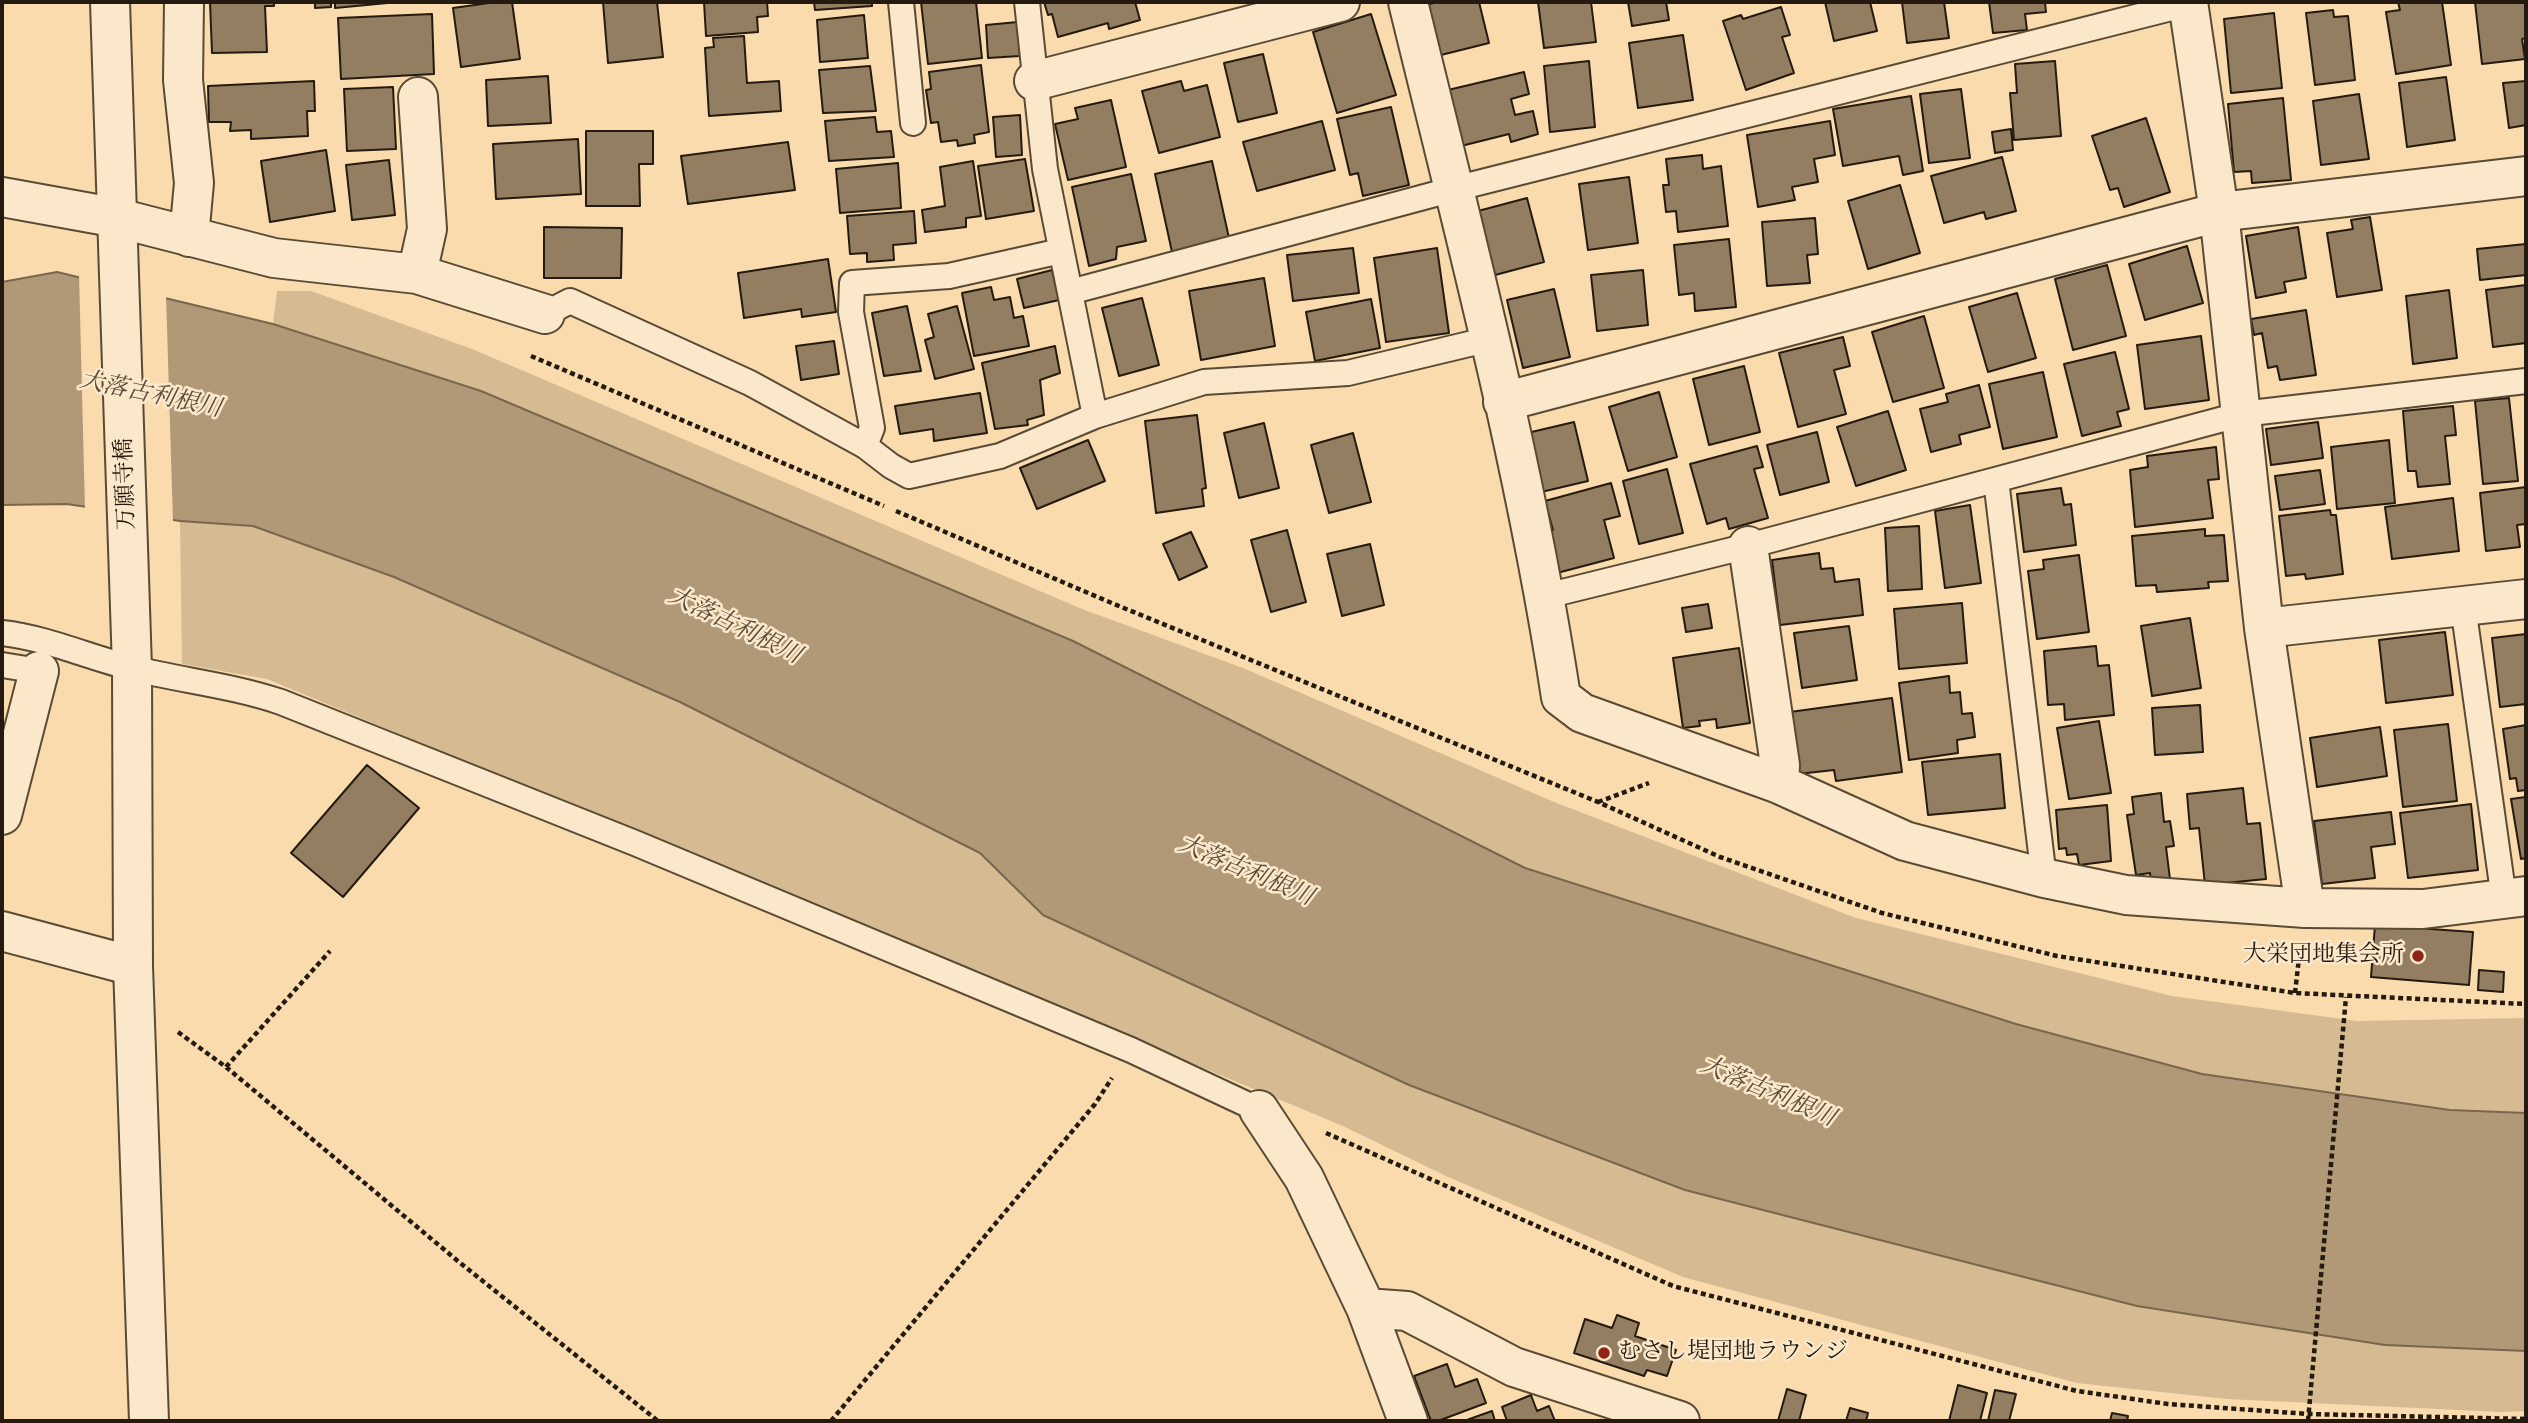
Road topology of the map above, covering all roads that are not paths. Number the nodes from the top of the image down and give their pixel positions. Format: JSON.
{"nodes":[{"id":1,"x":110,"y":2,"type":"edge"},
{"id":2,"x":184,"y":2,"type":"edge"},
{"id":3,"x":901,"y":2,"type":"edge"},
{"id":4,"x":1027,"y":2,"type":"edge"},
{"id":5,"x":1340,"y":2,"type":"edge"},
{"id":6,"x":1408,"y":2,"type":"edge"},
{"id":7,"x":2188,"y":2,"type":"edge"},
{"id":8,"x":2195,"y":2,"type":"edge"},
{"id":9,"x":1034,"y":81,"type":"junction"},
{"id":10,"x":418,"y":97,"type":"dead end"},
{"id":11,"x":914,"y":123,"type":"dead end"},
{"id":12,"x":2526,"y":176,"type":"edge"},
{"id":13,"x":1454,"y":189,"type":"junction"},
{"id":14,"x":2,"y":197,"type":"edge"},
{"id":15,"x":2219,"y":212,"type":"junction"},
{"id":16,"x":119,"y":229,"type":"junction"},
{"id":17,"x":189,"y":237,"type":"junction"},
{"id":18,"x":1061,"y":251,"type":"junction"},
{"id":19,"x":416,"y":274,"type":"junction"},
{"id":20,"x":1070,"y":292,"type":"junction"},
{"id":21,"x":545,"y":314,"type":"joint"},
{"id":22,"x":1490,"y":339,"type":"junction"},
{"id":23,"x":2526,"y":381,"type":"edge"},
{"id":24,"x":1503,"y":402,"type":"junction"},
{"id":25,"x":2242,"y":414,"type":"junction"},
{"id":26,"x":1095,"y":416,"type":"junction"},
{"id":27,"x":865,"y":446,"type":"junction"},
{"id":28,"x":1996,"y":480,"type":"junction"},
{"id":29,"x":1748,"y":545,"type":"junction"},
{"id":30,"x":1546,"y":596,"type":"junction"},
{"id":31,"x":2526,"y":599,"type":"edge"},
{"id":32,"x":2463,"y":606,"type":"junction"},
{"id":33,"x":2264,"y":628,"type":"junction"},
{"id":34,"x":2,"y":633,"type":"edge"},
{"id":35,"x":132,"y":656,"type":"junction"},
{"id":36,"x":2,"y":665,"type":"edge"},
{"id":37,"x":39,"y":671,"type":"joint"},
{"id":38,"x":1779,"y":784,"type":"junction"},
{"id":39,"x":2,"y":815,"type":"edge"},
{"id":40,"x":2044,"y":878,"type":"junction"},
{"id":41,"x":2515,"y":898,"type":"edge"},
{"id":42,"x":2303,"y":926,"type":"junction"},
{"id":43,"x":2,"y":931,"type":"edge"},
{"id":44,"x":133,"y":966,"type":"junction"},
{"id":45,"x":1259,"y":1110,"type":"joint"},
{"id":46,"x":1366,"y":1308,"type":"junction"},
{"id":47,"x":149,"y":1421,"type":"edge"},
{"id":48,"x":1408,"y":1421,"type":"edge"},
{"id":49,"x":1680,"y":1421,"type":"edge"}],
"edges":[{"from":1,"to":16,"type":"street","name":"万願寺橋"},
{"from":2,"to":17,"type":"street"},
{"from":3,"to":11,"type":"lane"},
{"from":4,"to":9,"type":"lane"},
{"from":5,"to":9,"type":"street"},
{"from":6,"to":13,"type":"street"},
{"from":7,"to":8,"type":"lane"},
{"from":7,"to":13,"type":"lane"},
{"from":7,"to":15,"type":"street"},
{"from":9,"to":18,"type":"lane"},
{"from":10,"to":19,"type":"street"},
{"from":12,"to":15,"type":"street"},
{"from":13,"to":20,"type":"lane"},
{"from":13,"to":22,"type":"street"},
{"from":14,"to":16,"type":"street"},
{"from":15,"to":24,"type":"street"},
{"from":15,"to":25,"type":"street"},
{"from":16,"to":17,"type":"street"},
{"from":16,"to":35,"type":"street","name":"万願寺橋"},
{"from":17,"to":19,"type":"street"},
{"from":18,"to":20,"type":"lane"},
{"from":18,"to":27,"type":"lane"},
{"from":19,"to":21,"type":"street"},
{"from":20,"to":26,"type":"lane"},
{"from":21,"to":27,"type":"lane"},
{"from":22,"to":24,"type":"street"},
{"from":22,"to":26,"type":"lane"},
{"from":23,"to":25,"type":"lane"},
{"from":24,"to":30,"type":"street"},
{"from":25,"to":28,"type":"lane"},
{"from":25,"to":33,"type":"street"},
{"from":26,"to":27,"type":"lane"},
{"from":28,"to":29,"type":"lane"},
{"from":28,"to":40,"type":"lane"},
{"from":29,"to":30,"type":"lane"},
{"from":29,"to":38,"type":"street"},
{"from":30,"to":38,"type":"street"},
{"from":31,"to":32,"type":"street"},
{"from":32,"to":33,"type":"street"},
{"from":32,"to":41,"type":"lane"},
{"from":33,"to":42,"type":"street"},
{"from":34,"to":35,"type":"lane"},
{"from":35,"to":44,"type":"street","name":"万願寺橋"},
{"from":35,"to":45,"type":"lane"},
{"from":36,"to":37,"type":"lane"},
{"from":37,"to":39,"type":"street"},
{"from":38,"to":40,"type":"street"},
{"from":40,"to":42,"type":"street"},
{"from":41,"to":42,"type":"street"},
{"from":43,"to":44,"type":"street"},
{"from":44,"to":47,"type":"street","name":"万願寺橋"},
{"from":45,"to":46,"type":"street"},
{"from":46,"to":48,"type":"street"},
{"from":46,"to":49,"type":"street"}]}
